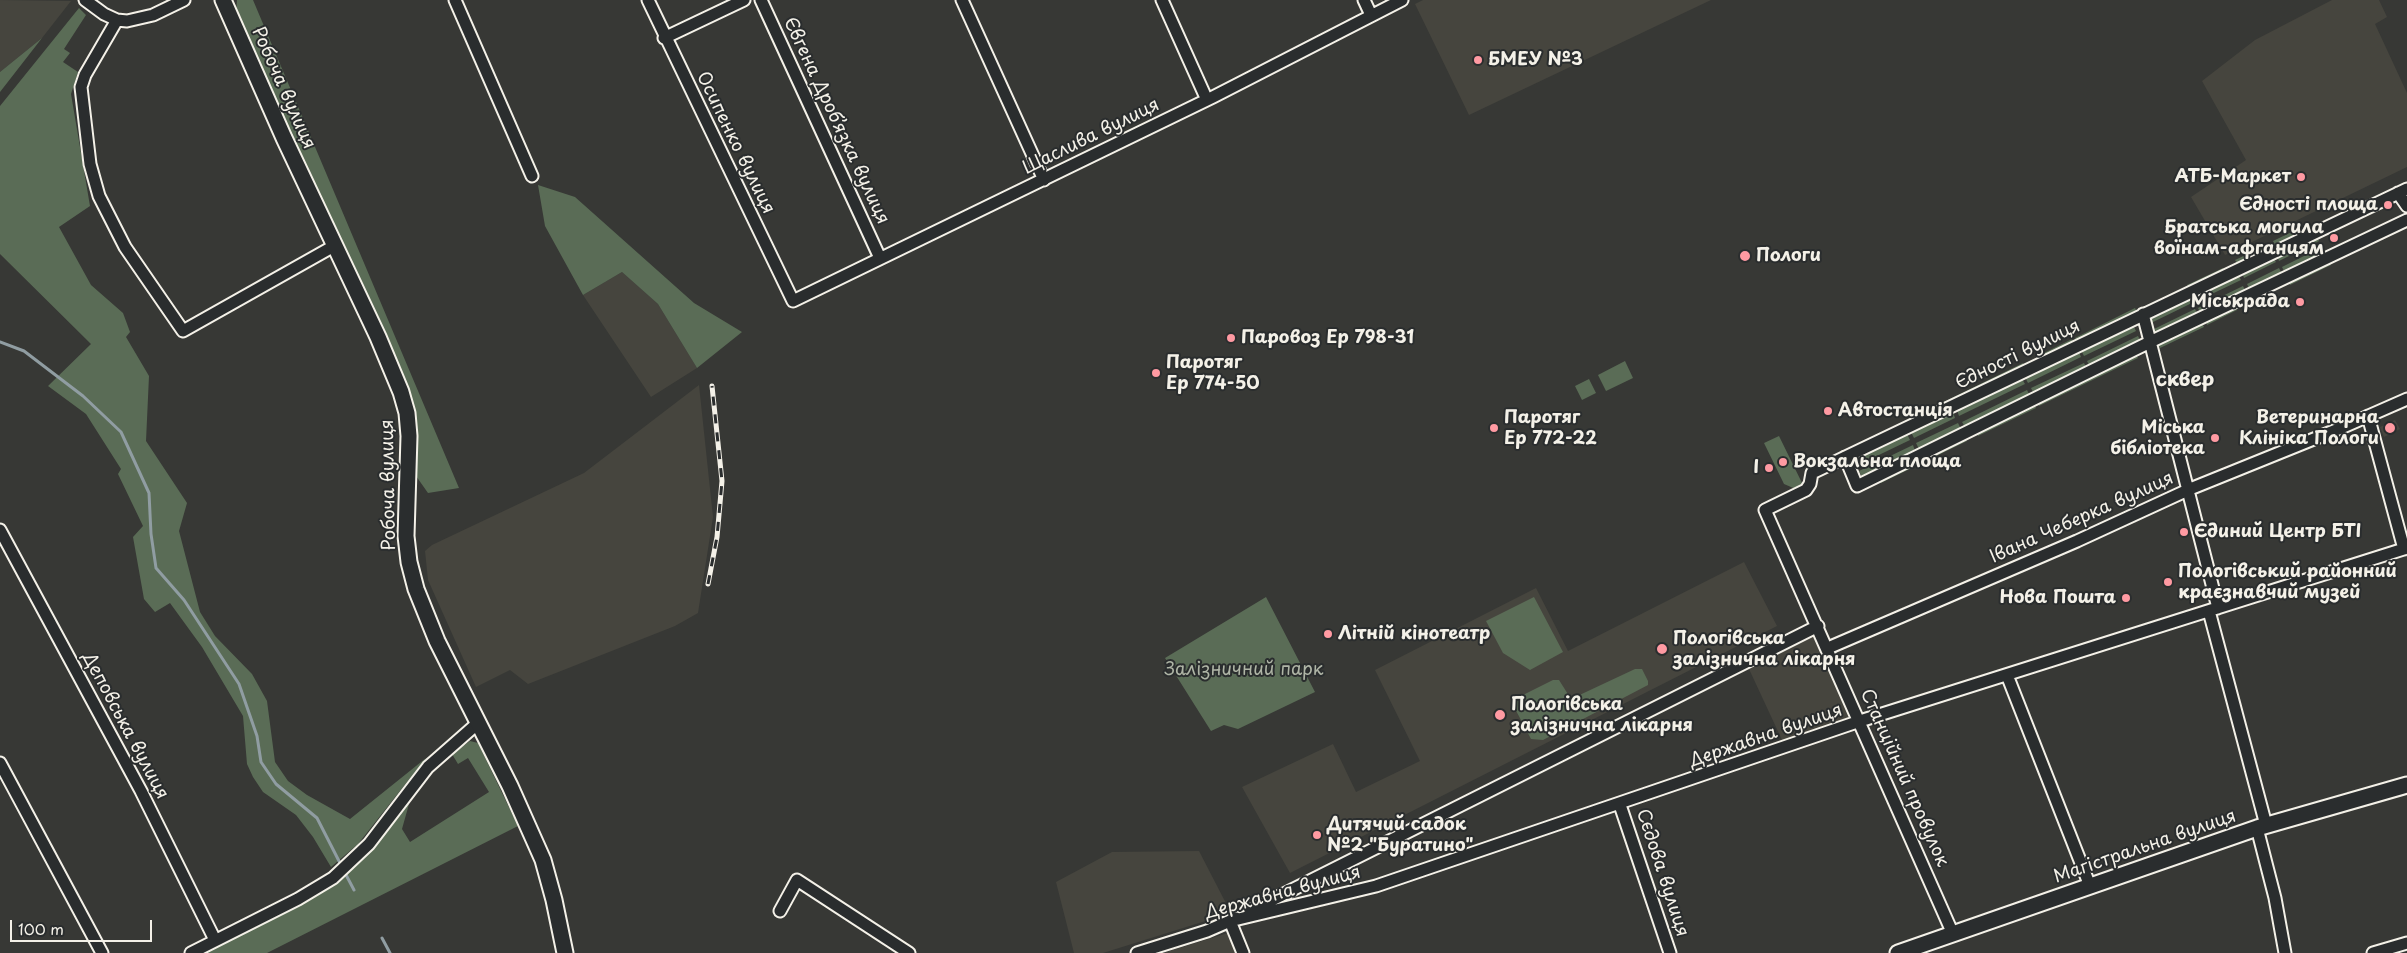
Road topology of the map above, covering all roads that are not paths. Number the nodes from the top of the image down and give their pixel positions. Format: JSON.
{"nodes":[{"id":1,"x":85,"y":0,"type":"edge"},
{"id":2,"x":184,"y":0,"type":"edge"},
{"id":3,"x":223,"y":0,"type":"edge"},
{"id":4,"x":455,"y":0,"type":"edge"},
{"id":5,"x":648,"y":0,"type":"edge"},
{"id":6,"x":744,"y":0,"type":"edge"},
{"id":7,"x":761,"y":0,"type":"edge"},
{"id":8,"x":962,"y":0,"type":"edge"},
{"id":9,"x":1162,"y":0,"type":"edge"},
{"id":10,"x":1364,"y":0,"type":"edge"},
{"id":11,"x":1402,"y":0,"type":"edge"},
{"id":12,"x":1371,"y":15,"type":"junction"},
{"id":13,"x":117,"y":20,"type":"junction"},
{"id":14,"x":664,"y":38,"type":"junction"},
{"id":15,"x":1206,"y":100,"type":"junction"},
{"id":16,"x":532,"y":176,"type":"dead end"},
{"id":17,"x":1044,"y":180,"type":"junction"},
{"id":18,"x":2403,"y":191,"type":"edge"},
{"id":19,"x":2407,"y":206,"type":"edge"},
{"id":20,"x":2407,"y":220,"type":"edge"},
{"id":21,"x":334,"y":246,"type":"junction"},
{"id":22,"x":880,"y":258,"type":"junction"},
{"id":23,"x":793,"y":301,"type":"joint"},
{"id":24,"x":2143,"y":314,"type":"junction"},
{"id":25,"x":2150,"y":342,"type":"junction"},
{"id":26,"x":2407,"y":399,"type":"edge"},
{"id":27,"x":2368,"y":416,"type":"junction"},
{"id":28,"x":1845,"y":457,"type":"junction"},
{"id":29,"x":2190,"y":489,"type":"junction"},
{"id":30,"x":0,"y":530,"type":"edge"},
{"id":31,"x":2406,"y":549,"type":"edge"},
{"id":32,"x":2214,"y":610,"type":"junction"},
{"id":33,"x":1818,"y":626,"type":"junction"},
{"id":34,"x":1828,"y":648,"type":"junction"},
{"id":35,"x":2007,"y":675,"type":"junction"},
{"id":36,"x":1860,"y":721,"type":"junction"},
{"id":37,"x":478,"y":723,"type":"junction"},
{"id":38,"x":0,"y":763,"type":"edge"},
{"id":39,"x":2407,"y":786,"type":"edge"},
{"id":40,"x":1620,"y":805,"type":"junction"},
{"id":41,"x":2262,"y":827,"type":"junction"},
{"id":42,"x":2090,"y":886,"type":"junction"},
{"id":43,"x":780,"y":911,"type":"dead end"},
{"id":44,"x":1230,"y":921,"type":"junction"},
{"id":45,"x":1953,"y":934,"type":"junction"},
{"id":46,"x":216,"y":940,"type":"junction"},
{"id":47,"x":2407,"y":943,"type":"edge"},
{"id":48,"x":102,"y":953,"type":"edge"},
{"id":49,"x":191,"y":953,"type":"edge"},
{"id":50,"x":565,"y":953,"type":"edge"},
{"id":51,"x":909,"y":953,"type":"edge"},
{"id":52,"x":1137,"y":953,"type":"edge"},
{"id":53,"x":1243,"y":953,"type":"edge"},
{"id":54,"x":1670,"y":953,"type":"edge"},
{"id":55,"x":1898,"y":953,"type":"edge"},
{"id":56,"x":2285,"y":953,"type":"edge"},
{"id":57,"x":2373,"y":953,"type":"edge"}],
"edges":[{"from":1,"to":13,"type":"street"},
{"from":2,"to":13,"type":"street"},
{"from":3,"to":21,"type":"street","name":"Робоча вулиця"},
{"from":4,"to":16,"type":"street"},
{"from":5,"to":14,"type":"street","name":"Осипенко вулиця"},
{"from":6,"to":14,"type":"street"},
{"from":7,"to":22,"type":"street","name":"Євгена Дроб’язка вулиця"},
{"from":8,"to":17,"type":"street"},
{"from":9,"to":15,"type":"street"},
{"from":10,"to":12,"type":"street"},
{"from":11,"to":12,"type":"street","name":"Щаслива вулиця"},
{"from":12,"to":15,"type":"street","name":"Щаслива вулиця"},
{"from":13,"to":21,"type":"street"},
{"from":14,"to":23,"type":"street","name":"Осипенко вулиця"},
{"from":15,"to":17,"type":"street","name":"Щаслива вулиця"},
{"from":17,"to":22,"type":"street","name":"Щаслива вулиця"},
{"from":18,"to":19,"type":"street"},
{"from":18,"to":24,"type":"street","name":"Єдності вулиця"},
{"from":20,"to":25,"type":"street"},
{"from":21,"to":37,"type":"street","name":"Робоча вулиця"},
{"from":22,"to":23,"type":"street","name":"Щаслива вулиця"},
{"from":24,"to":25,"type":"street"},
{"from":24,"to":28,"type":"street","name":"Єдності вулиця"},
{"from":25,"to":28,"type":"street"},
{"from":25,"to":29,"type":"street"},
{"from":26,"to":27,"type":"street","name":"Івана Чеберка вулиця"},
{"from":27,"to":29,"type":"street","name":"Івана Чеберка вулиця"},
{"from":27,"to":31,"type":"street"},
{"from":28,"to":33,"type":"street","name":"Станційний провулок"},
{"from":29,"to":32,"type":"street"},
{"from":29,"to":34,"type":"street","name":"Івана Чеберка вулиця"},
{"from":30,"to":46,"type":"street","name":"Деповська вулиця"},
{"from":31,"to":32,"type":"street","name":"Державна вулиця"},
{"from":32,"to":35,"type":"street","name":"Державна вулиця"},
{"from":32,"to":41,"type":"street"},
{"from":33,"to":34,"type":"street","name":"Станційний провулок"},
{"from":33,"to":44,"type":"street"},
{"from":34,"to":36,"type":"street","name":"Станційний провулок"},
{"from":35,"to":36,"type":"street","name":"Державна вулиця"},
{"from":35,"to":42,"type":"street"},
{"from":36,"to":40,"type":"street","name":"Державна вулиця"},
{"from":36,"to":45,"type":"street","name":"Станційний провулок"},
{"from":37,"to":46,"type":"street"},
{"from":37,"to":50,"type":"street","name":"Робоча вулиця"},
{"from":38,"to":48,"type":"street"},
{"from":39,"to":41,"type":"street","name":"Магістральна вулиця"},
{"from":40,"to":44,"type":"street","name":"Державна вулиця"},
{"from":40,"to":54,"type":"street","name":"Сєдова вулиця"},
{"from":41,"to":42,"type":"street","name":"Магістральна вулиця"},
{"from":41,"to":56,"type":"street"},
{"from":42,"to":45,"type":"street","name":"Магістральна вулиця"},
{"from":43,"to":51,"type":"street"},
{"from":44,"to":52,"type":"street","name":"Державна вулиця"},
{"from":44,"to":53,"type":"street"},
{"from":45,"to":55,"type":"street","name":"Магістральна вулиця"},
{"from":46,"to":49,"type":"street"},
{"from":47,"to":57,"type":"street"}]}
